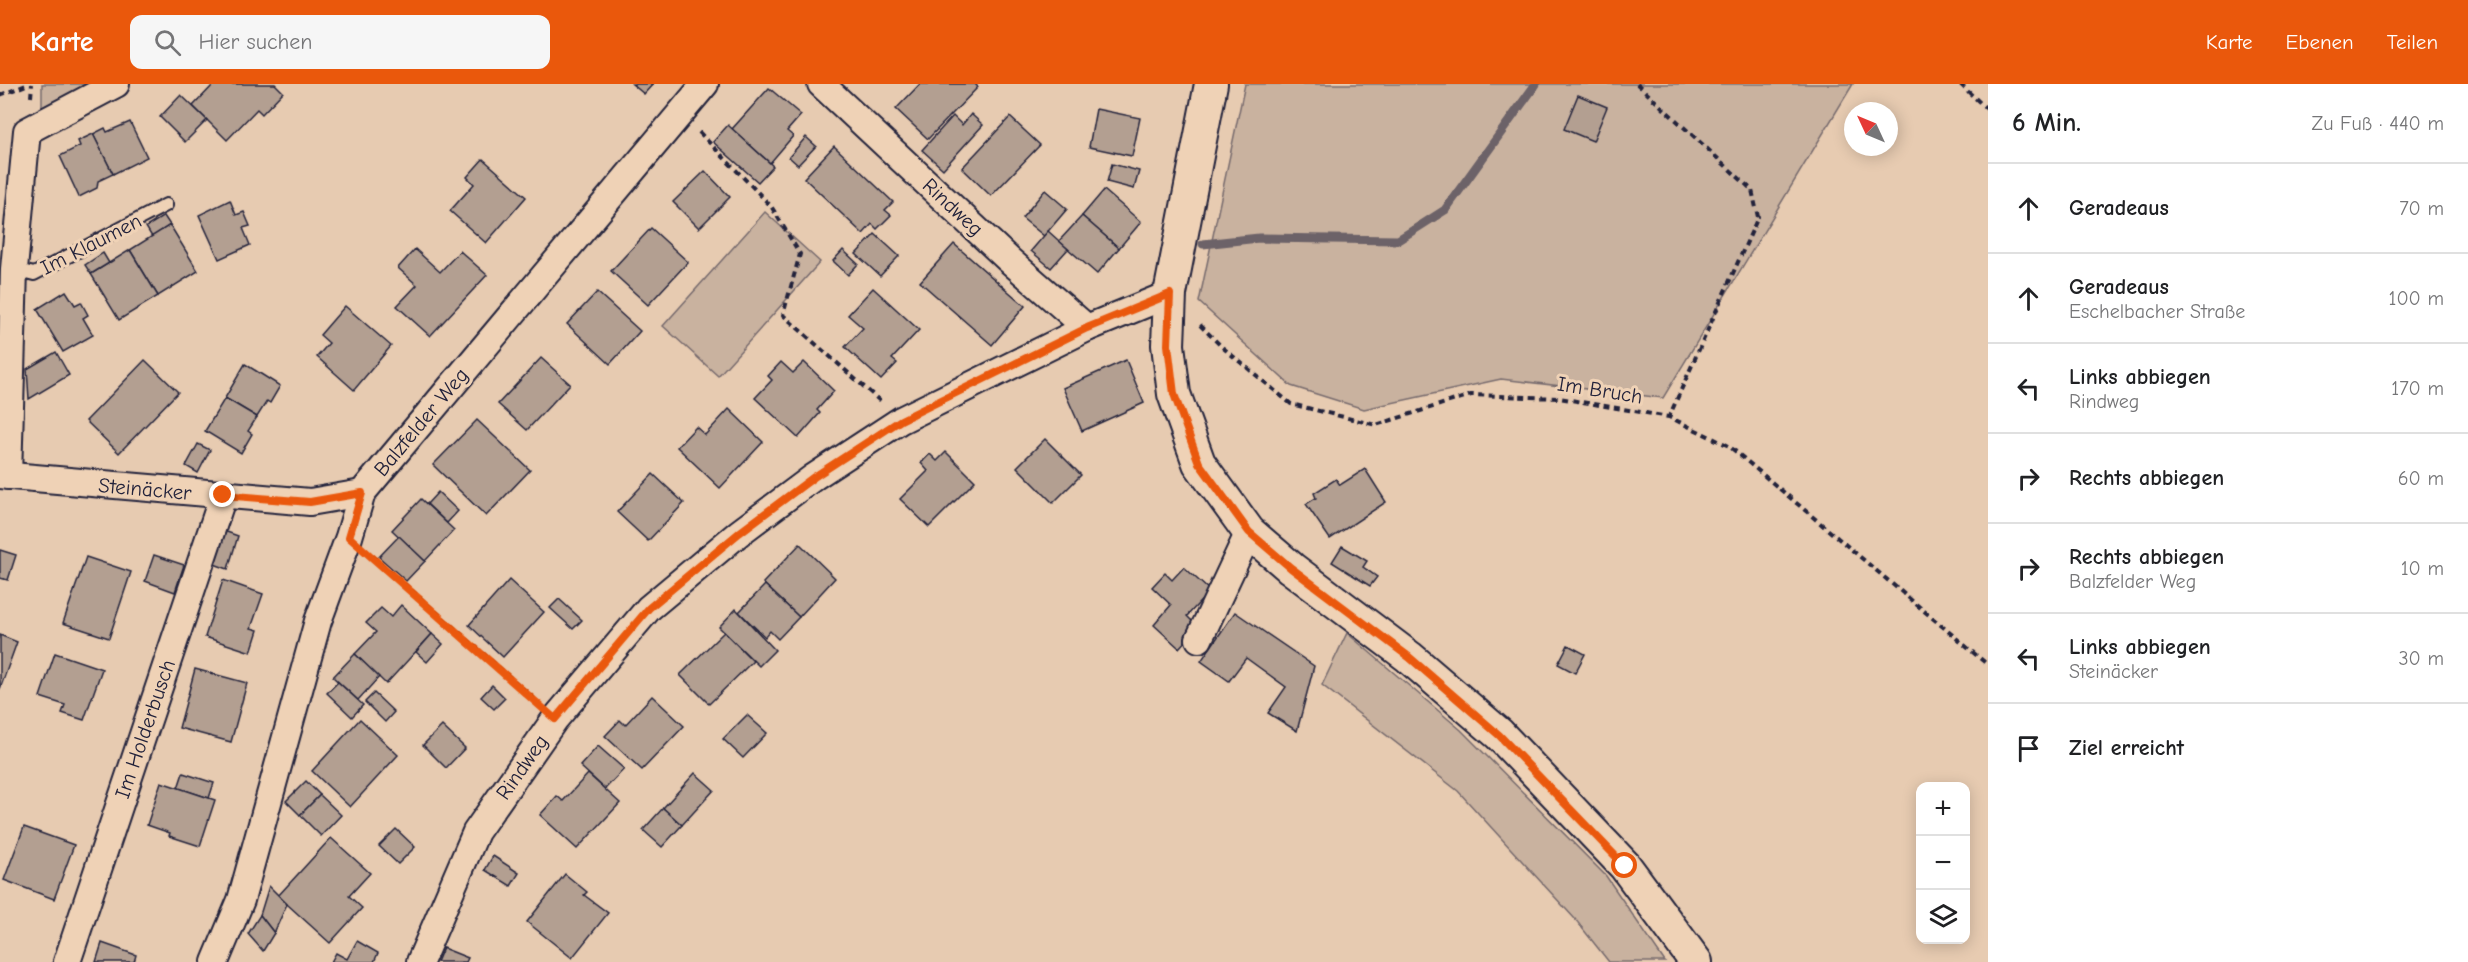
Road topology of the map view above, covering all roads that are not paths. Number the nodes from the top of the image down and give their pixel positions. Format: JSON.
{"nodes":[{"id":1,"x":116,"y":84,"type":"edge"},
{"id":2,"x":705,"y":84,"type":"edge"},
{"id":3,"x":821,"y":84,"type":"edge"},
{"id":4,"x":1211,"y":84,"type":"edge"},
{"id":5,"x":166,"y":205,"type":"dead end"},
{"id":6,"x":7,"y":269,"type":"edge"},
{"id":7,"x":1170,"y":294,"type":"junction"},
{"id":8,"x":1087,"y":328,"type":"junction"},
{"id":9,"x":4,"y":475,"type":"edge"},
{"id":10,"x":362,"y":493,"type":"junction"},
{"id":11,"x":223,"y":495,"type":"junction"},
{"id":12,"x":1249,"y":532,"type":"junction"},
{"id":13,"x":1198,"y":639,"type":"dead end"},
{"id":14,"x":67,"y":962,"type":"edge"},
{"id":15,"x":215,"y":962,"type":"edge"},
{"id":16,"x":420,"y":962,"type":"edge"},
{"id":17,"x":1695,"y":962,"type":"edge"}],
"edges":[{"from":1,"to":6,"type":"street","name":"Im Klaumen"},
{"from":2,"to":10,"type":"street","name":"Balzfelder Weg"},
{"from":3,"to":8,"type":"street","name":"Rindweg"},
{"from":4,"to":7,"type":"street"},
{"from":5,"to":6,"type":"lane","name":"Im Klaumen"},
{"from":6,"to":9,"type":"street","name":"Im Klaumen"},
{"from":7,"to":8,"type":"street","name":"Rindweg"},
{"from":7,"to":12,"type":"street"},
{"from":8,"to":16,"type":"street","name":"Rindweg"},
{"from":9,"to":11,"type":"street","name":"Steinäcker"},
{"from":10,"to":11,"type":"street","name":"Steinäcker"},
{"from":10,"to":15,"type":"street","name":"Balzfelder Weg"},
{"from":11,"to":14,"type":"street","name":"Im Holderbusch"},
{"from":12,"to":13,"type":"street"},
{"from":12,"to":17,"type":"street"}]}
